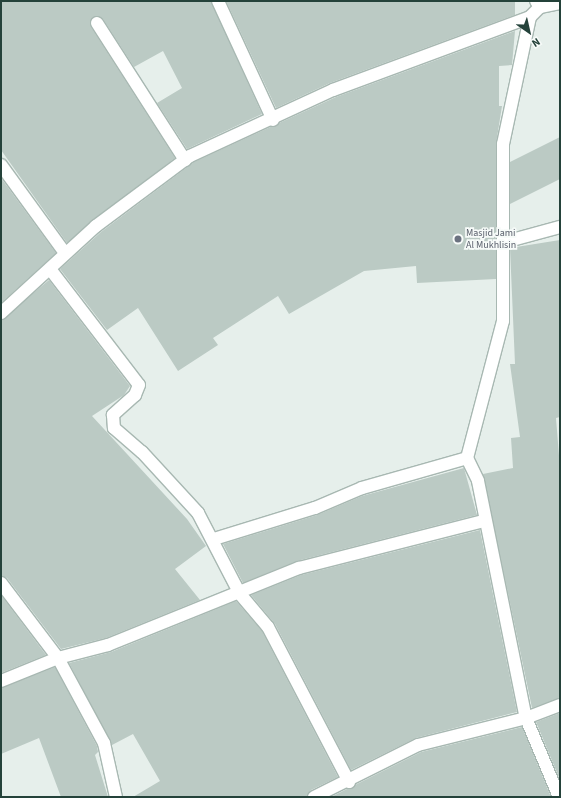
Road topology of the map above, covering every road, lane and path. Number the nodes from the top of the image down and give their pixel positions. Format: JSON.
{"nodes":[{"id":1,"x":218,"y":1,"type":"edge"},
{"id":2,"x":560,"y":2,"type":"edge"},
{"id":3,"x":538,"y":4,"type":"edge"},
{"id":4,"x":530,"y":16,"type":"junction"},
{"id":5,"x":97,"y":23,"type":"dead end"},
{"id":6,"x":273,"y":120,"type":"junction"},
{"id":7,"x":185,"y":160,"type":"junction"},
{"id":8,"x":1,"y":164,"type":"edge"},
{"id":9,"x":560,"y":227,"type":"edge"},
{"id":10,"x":505,"y":242,"type":"junction"},
{"id":11,"x":65,"y":253,"type":"junction"},
{"id":12,"x":50,"y":268,"type":"junction"},
{"id":13,"x":1,"y":313,"type":"edge"},
{"id":14,"x":467,"y":458,"type":"junction"},
{"id":15,"x":484,"y":521,"type":"junction"},
{"id":16,"x":214,"y":540,"type":"junction"},
{"id":17,"x":1,"y":583,"type":"edge"},
{"id":18,"x":240,"y":594,"type":"junction"},
{"id":19,"x":58,"y":658,"type":"junction"},
{"id":20,"x":1,"y":680,"type":"edge"},
{"id":21,"x":560,"y":705,"type":"edge"},
{"id":22,"x":526,"y":718,"type":"junction"},
{"id":23,"x":349,"y":782,"type":"junction"},
{"id":24,"x":116,"y":797,"type":"edge"},
{"id":25,"x":314,"y":797,"type":"edge"},
{"id":26,"x":559,"y":797,"type":"edge"}],
"edges":[{"from":1,"to":6,"type":"street"},
{"from":2,"to":3,"type":"street"},
{"from":3,"to":4,"type":"street"},
{"from":4,"to":6,"type":"street"},
{"from":4,"to":10,"type":"street"},
{"from":5,"to":7,"type":"street"},
{"from":6,"to":7,"type":"street"},
{"from":7,"to":11,"type":"street"},
{"from":8,"to":11,"type":"street"},
{"from":9,"to":10,"type":"street"},
{"from":10,"to":14,"type":"street"},
{"from":11,"to":12,"type":"street"},
{"from":12,"to":13,"type":"street"},
{"from":12,"to":16,"type":"street"},
{"from":14,"to":15,"type":"street"},
{"from":14,"to":16,"type":"street"},
{"from":15,"to":18,"type":"street"},
{"from":15,"to":22,"type":"street"},
{"from":16,"to":18,"type":"street"},
{"from":17,"to":19,"type":"street"},
{"from":18,"to":19,"type":"street"},
{"from":18,"to":23,"type":"street"},
{"from":19,"to":20,"type":"street"},
{"from":19,"to":24,"type":"street"},
{"from":21,"to":22,"type":"street"},
{"from":22,"to":23,"type":"street"},
{"from":22,"to":26,"type":"street"},
{"from":23,"to":25,"type":"street"}]}
